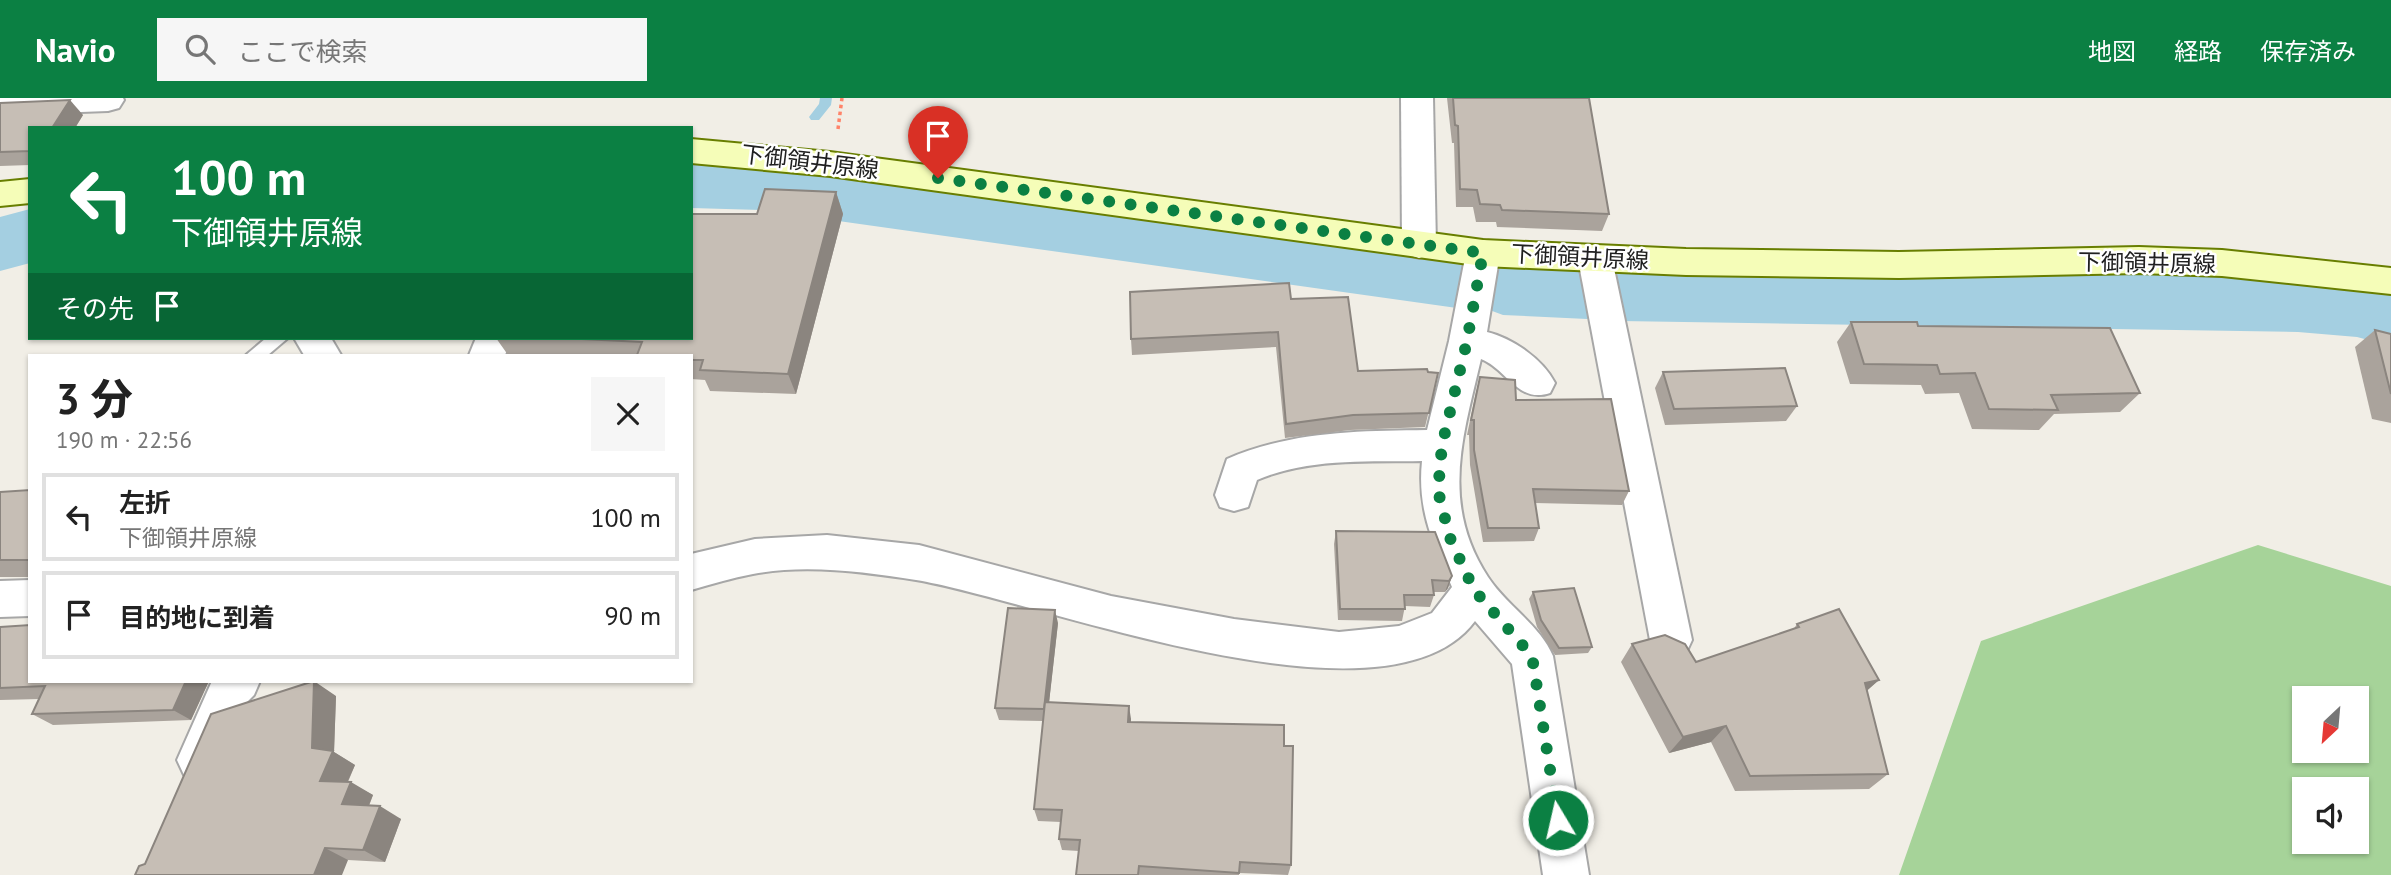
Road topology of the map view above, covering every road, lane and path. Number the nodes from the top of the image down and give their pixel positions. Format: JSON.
{"nodes":[{"id":1,"x":1417,"y":98,"type":"edge"},
{"id":2,"x":108,"y":100,"type":"dead end"},
{"id":3,"x":0,"y":104,"type":"edge"},
{"id":4,"x":693,"y":151,"type":"edge"},
{"id":5,"x":28,"y":191,"type":"edge"},
{"id":6,"x":0,"y":194,"type":"edge"},
{"id":7,"x":1419,"y":245,"type":"junction"},
{"id":8,"x":1483,"y":253,"type":"junction"},
{"id":9,"x":1595,"y":259,"type":"junction"},
{"id":10,"x":2391,"y":281,"type":"edge"},
{"id":11,"x":276,"y":340,"type":"edge"},
{"id":12,"x":1467,"y":341,"type":"junction"},
{"id":13,"x":256,"y":354,"type":"edge"},
{"id":14,"x":1537,"y":383,"type":"dead end"},
{"id":15,"x":1442,"y":445,"type":"junction"},
{"id":16,"x":1234,"y":495,"type":"dead end"},
{"id":17,"x":693,"y":572,"type":"edge"},
{"id":18,"x":1474,"y":590,"type":"junction"},
{"id":19,"x":28,"y":598,"type":"edge"},
{"id":20,"x":0,"y":599,"type":"edge"},
{"id":21,"x":1671,"y":640,"type":"edge"},
{"id":22,"x":237,"y":683,"type":"edge"},
{"id":23,"x":185,"y":790,"type":"edge"},
{"id":24,"x":1566,"y":875,"type":"edge"}],
"edges":[{"from":1,"to":7,"type":"street"},
{"from":2,"to":3,"type":"street"},
{"from":4,"to":7,"type":"main road","name":"下御領井原線"},
{"from":5,"to":6,"type":"main road"},
{"from":7,"to":8,"type":"main road","name":"下御領井原線"},
{"from":8,"to":9,"type":"main road","name":"下御領井原線"},
{"from":8,"to":12,"type":"street"},
{"from":9,"to":10,"type":"main road","name":"下御領井原線"},
{"from":9,"to":21,"type":"street"},
{"from":11,"to":13,"type":"lane"},
{"from":12,"to":14,"type":"street"},
{"from":12,"to":15,"type":"street"},
{"from":15,"to":16,"type":"street"},
{"from":15,"to":18,"type":"street"},
{"from":17,"to":18,"type":"street"},
{"from":18,"to":24,"type":"street"},
{"from":19,"to":20,"type":"street"},
{"from":22,"to":23,"type":"street"}]}
